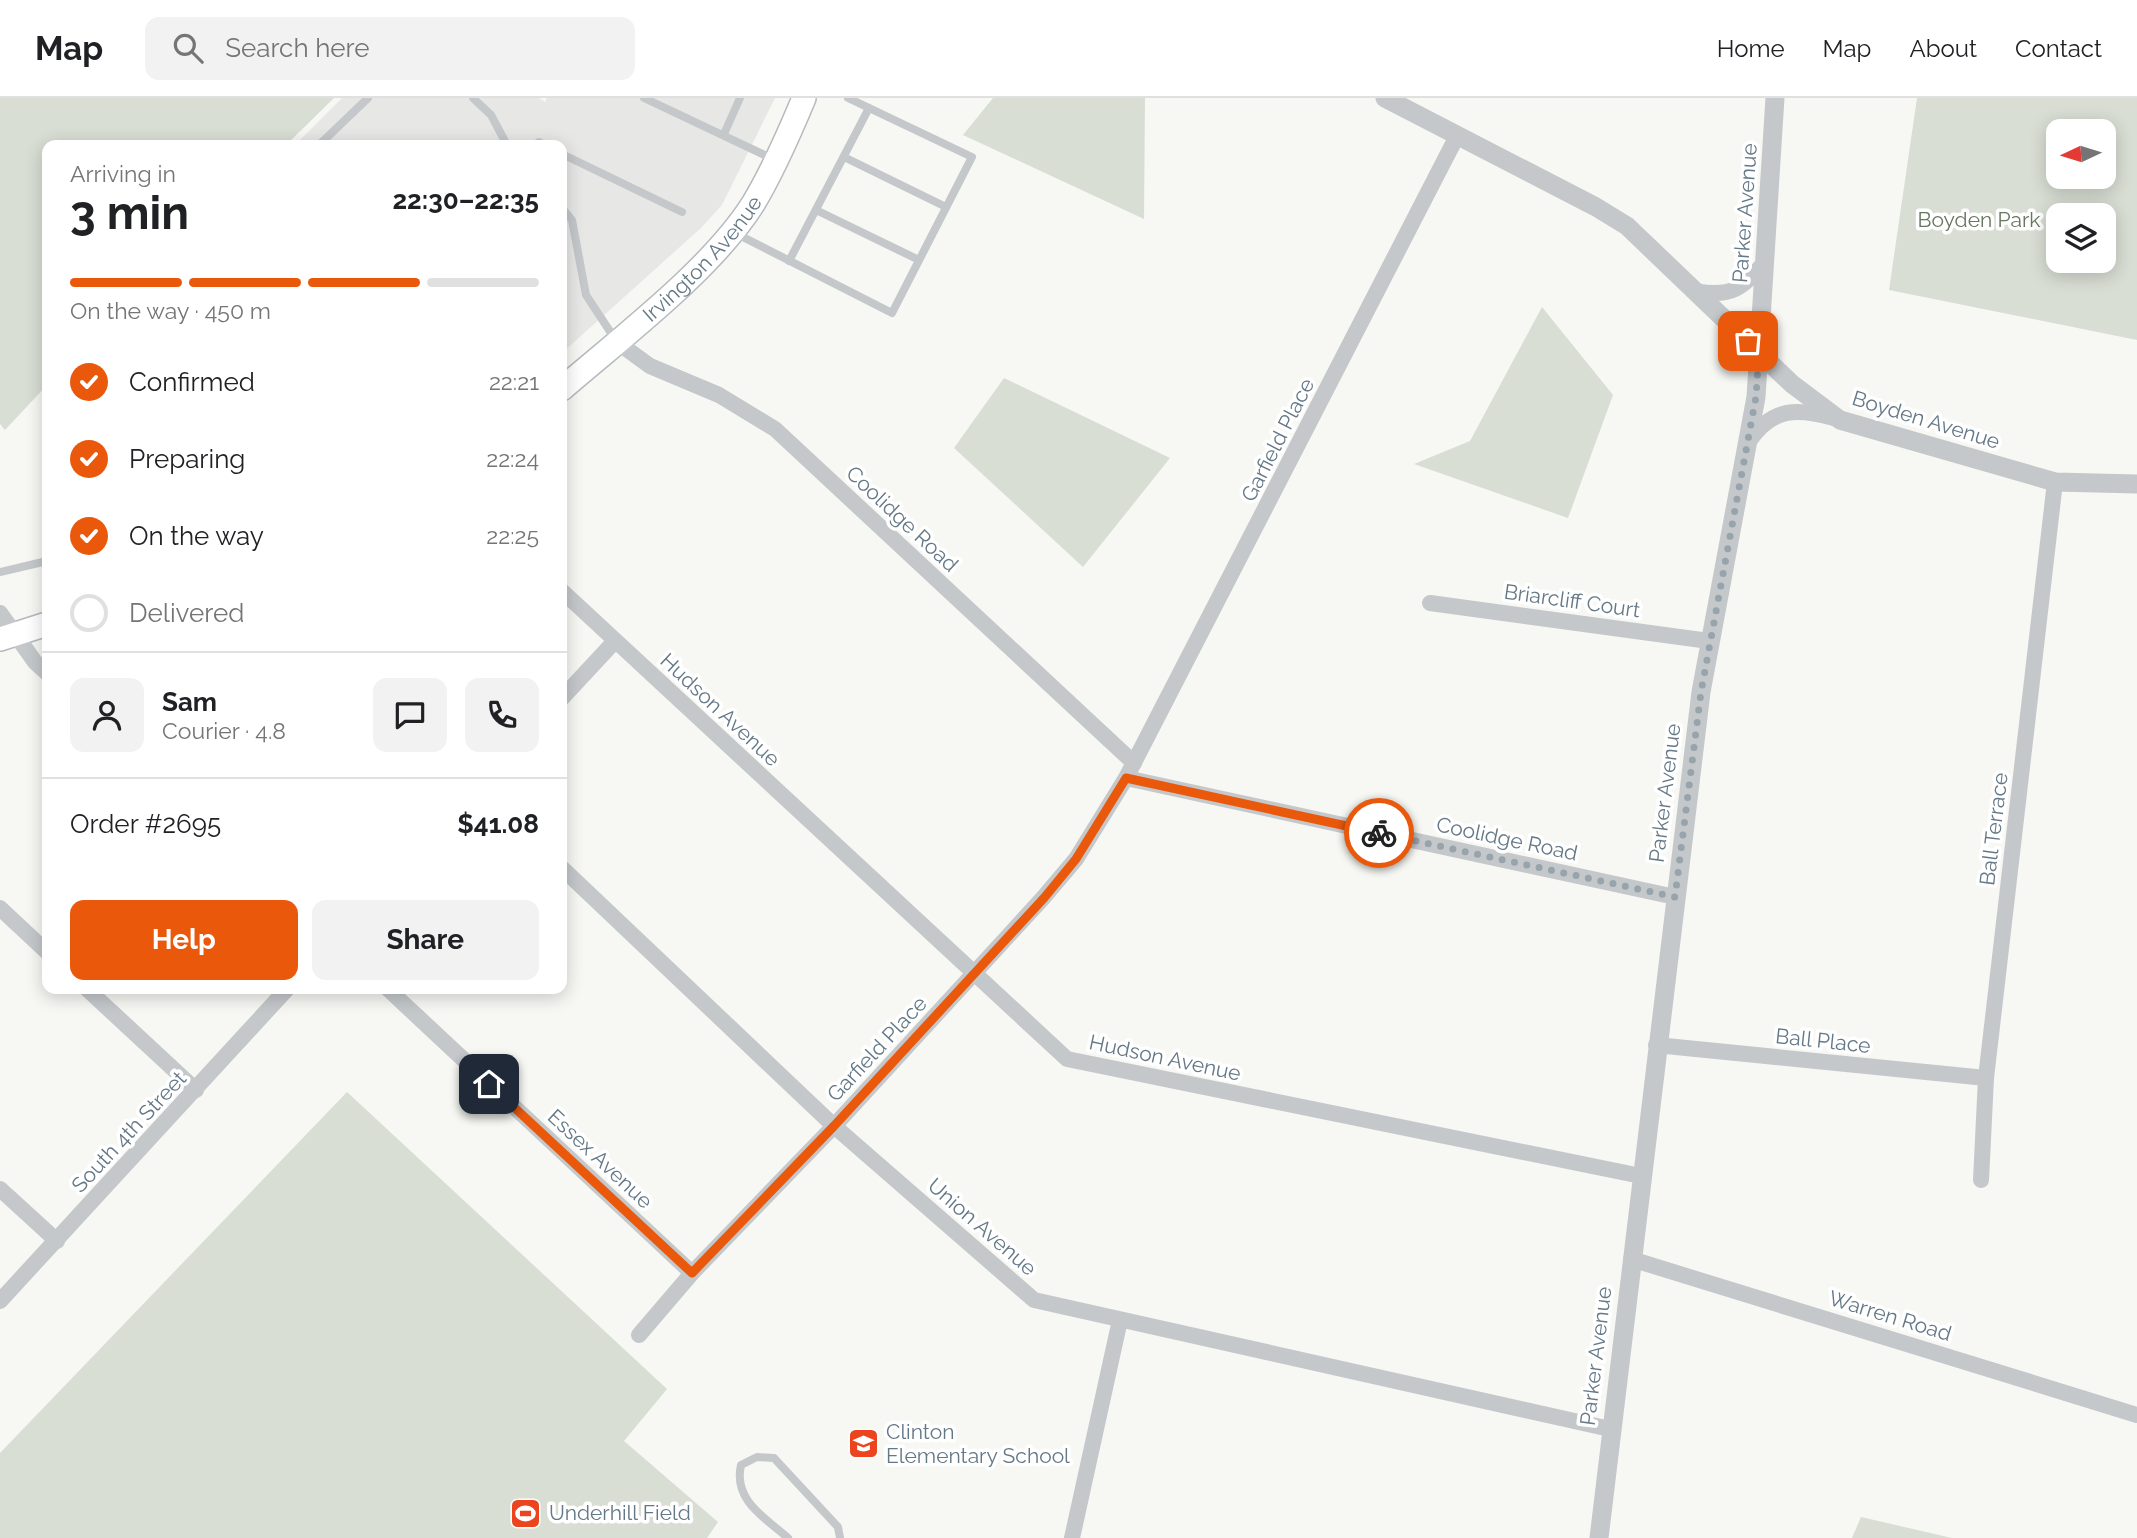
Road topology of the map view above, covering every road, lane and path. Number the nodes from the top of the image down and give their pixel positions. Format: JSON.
{"nodes":[{"id":1,"x":368,"y":98,"type":"edge"},
{"id":2,"x":473,"y":98,"type":"edge"},
{"id":3,"x":644,"y":98,"type":"edge"},
{"id":4,"x":740,"y":98,"type":"edge"},
{"id":5,"x":804,"y":98,"type":"edge"},
{"id":6,"x":848,"y":98,"type":"edge"},
{"id":7,"x":1385,"y":98,"type":"edge"},
{"id":8,"x":1775,"y":98,"type":"edge"},
{"id":9,"x":869,"y":108,"type":"junction"},
{"id":10,"x":724,"y":134,"type":"junction"},
{"id":11,"x":1457,"y":136,"type":"junction"},
{"id":12,"x":324,"y":140,"type":"edge"},
{"id":13,"x":504,"y":140,"type":"edge"},
{"id":14,"x":567,"y":156,"type":"edge"},
{"id":15,"x":844,"y":157,"type":"junction"},
{"id":16,"x":776,"y":161,"type":"junction"},
{"id":17,"x":946,"y":207,"type":"junction"},
{"id":18,"x":816,"y":209,"type":"junction"},
{"id":19,"x":682,"y":212,"type":"dead end"},
{"id":20,"x":567,"y":214,"type":"edge"},
{"id":21,"x":733,"y":232,"type":"junction"},
{"id":22,"x":919,"y":260,"type":"junction"},
{"id":23,"x":789,"y":261,"type":"junction"},
{"id":24,"x":1765,"y":262,"type":"junction"},
{"id":25,"x":1696,"y":291,"type":"junction"},
{"id":26,"x":617,"y":342,"type":"junction"},
{"id":27,"x":1759,"y":351,"type":"junction"},
{"id":28,"x":567,"y":385,"type":"edge"},
{"id":29,"x":1840,"y":420,"type":"junction"},
{"id":30,"x":1750,"y":440,"type":"junction"},
{"id":31,"x":2055,"y":482,"type":"junction"},
{"id":32,"x":2137,"y":484,"type":"edge"},
{"id":33,"x":42,"y":562,"type":"edge"},
{"id":34,"x":0,"y":572,"type":"edge"},
{"id":35,"x":567,"y":596,"type":"edge"},
{"id":36,"x":1430,"y":603,"type":"dead end"},
{"id":37,"x":0,"y":613,"type":"edge"},
{"id":38,"x":42,"y":626,"type":"edge"},
{"id":39,"x":7,"y":636,"type":"edge"},
{"id":40,"x":1709,"y":640,"type":"junction"},
{"id":41,"x":615,"y":641,"type":"junction"},
{"id":42,"x":42,"y":668,"type":"edge"},
{"id":43,"x":567,"y":693,"type":"edge"},
{"id":44,"x":1130,"y":771,"type":"junction"},
{"id":45,"x":567,"y":873,"type":"edge"},
{"id":46,"x":1675,"y":897,"type":"junction"},
{"id":47,"x":0,"y":908,"type":"edge"},
{"id":48,"x":42,"y":947,"type":"edge"},
{"id":49,"x":975,"y":975,"type":"junction"},
{"id":50,"x":92,"y":994,"type":"edge"},
{"id":51,"x":283,"y":994,"type":"edge"},
{"id":52,"x":393,"y":994,"type":"edge"},
{"id":53,"x":1656,"y":1045,"type":"junction"},
{"id":54,"x":1986,"y":1078,"type":"junction"},
{"id":55,"x":197,"y":1090,"type":"junction"},
{"id":56,"x":834,"y":1126,"type":"junction"},
{"id":57,"x":1641,"y":1176,"type":"junction"},
{"id":58,"x":1981,"y":1180,"type":"dead end"},
{"id":59,"x":0,"y":1189,"type":"edge"},
{"id":60,"x":57,"y":1241,"type":"junction"},
{"id":61,"x":1631,"y":1259,"type":"junction"},
{"id":62,"x":692,"y":1273,"type":"junction"},
{"id":63,"x":0,"y":1301,"type":"edge"},
{"id":64,"x":1120,"y":1320,"type":"junction"},
{"id":65,"x":639,"y":1335,"type":"dead end"},
{"id":66,"x":2137,"y":1414,"type":"edge"},
{"id":67,"x":1610,"y":1429,"type":"junction"},
{"id":68,"x":788,"y":1538,"type":"edge"},
{"id":69,"x":840,"y":1538,"type":"edge"},
{"id":70,"x":1072,"y":1538,"type":"edge"},
{"id":71,"x":1599,"y":1538,"type":"edge"}],
"edges":[{"from":1,"to":12,"type":"lane"},
{"from":2,"to":13,"type":"lane"},
{"from":3,"to":10,"type":"lane"},
{"from":4,"to":10,"type":"lane"},
{"from":5,"to":16,"type":"main road","name":"Irvington Avenue"},
{"from":6,"to":9,"type":"lane"},
{"from":7,"to":11,"type":"street","name":"Boyden Avenue"},
{"from":8,"to":24,"type":"street","name":"Parker Avenue"},
{"from":9,"to":15,"type":"lane"},
{"from":9,"to":17,"type":"lane"},
{"from":10,"to":16,"type":"lane"},
{"from":11,"to":25,"type":"street","name":"Boyden Avenue"},
{"from":11,"to":44,"type":"street","name":"Garfield Place"},
{"from":14,"to":19,"type":"lane"},
{"from":15,"to":17,"type":"lane"},
{"from":15,"to":18,"type":"lane"},
{"from":16,"to":21,"type":"main road","name":"Irvington Avenue"},
{"from":17,"to":22,"type":"lane"},
{"from":18,"to":22,"type":"lane"},
{"from":18,"to":23,"type":"lane"},
{"from":20,"to":26,"type":"lane"},
{"from":21,"to":23,"type":"lane"},
{"from":21,"to":26,"type":"main road","name":"Irvington Avenue"},
{"from":22,"to":23,"type":"lane"},
{"from":24,"to":25,"type":"street"},
{"from":24,"to":27,"type":"street","name":"Parker Avenue"},
{"from":25,"to":27,"type":"street","name":"Boyden Avenue"},
{"from":26,"to":28,"type":"main road","name":"Irvington Avenue"},
{"from":26,"to":44,"type":"street","name":"Coolidge Road"},
{"from":27,"to":29,"type":"street","name":"Boyden Avenue"},
{"from":27,"to":30,"type":"street","name":"Parker Avenue"},
{"from":29,"to":30,"type":"street"},
{"from":29,"to":31,"type":"street","name":"Boyden Avenue"},
{"from":30,"to":40,"type":"street","name":"Parker Avenue"},
{"from":31,"to":32,"type":"street","name":"Boyden Avenue"},
{"from":31,"to":54,"type":"street","name":"Ball Terrace"},
{"from":33,"to":34,"type":"lane"},
{"from":35,"to":41,"type":"street","name":"Hudson Avenue"},
{"from":36,"to":40,"type":"street","name":"Briarcliff Court"},
{"from":37,"to":39,"type":"street"},
{"from":38,"to":39,"type":"main road"},
{"from":39,"to":42,"type":"street"},
{"from":40,"to":46,"type":"street","name":"Parker Avenue"},
{"from":41,"to":43,"type":"street"},
{"from":41,"to":49,"type":"street","name":"Hudson Avenue"},
{"from":44,"to":46,"type":"street","name":"Coolidge Road"},
{"from":44,"to":49,"type":"street","name":"Garfield Place"},
{"from":45,"to":56,"type":"street","name":"Union Avenue"},
{"from":46,"to":53,"type":"street","name":"Parker Avenue"},
{"from":47,"to":48,"type":"street"},
{"from":49,"to":56,"type":"street","name":"Garfield Place"},
{"from":49,"to":57,"type":"street","name":"Hudson Avenue"},
{"from":50,"to":55,"type":"street"},
{"from":51,"to":55,"type":"street","name":"South 4th Street"},
{"from":52,"to":62,"type":"street","name":"Essex Avenue"},
{"from":53,"to":54,"type":"street","name":"Ball Place"},
{"from":53,"to":57,"type":"street","name":"Parker Avenue"},
{"from":54,"to":58,"type":"street","name":"Ball Terrace"},
{"from":55,"to":60,"type":"street","name":"South 4th Street"},
{"from":56,"to":62,"type":"street","name":"Garfield Place"},
{"from":56,"to":64,"type":"street","name":"Union Avenue"},
{"from":57,"to":61,"type":"street","name":"Parker Avenue"},
{"from":59,"to":60,"type":"street"},
{"from":60,"to":63,"type":"street","name":"South 4th Street"},
{"from":61,"to":66,"type":"street","name":"Warren Road"},
{"from":61,"to":67,"type":"street","name":"Parker Avenue"},
{"from":62,"to":65,"type":"street","name":"Garfield Place"},
{"from":64,"to":67,"type":"street","name":"Union Avenue"},
{"from":64,"to":70,"type":"street"},
{"from":67,"to":71,"type":"street","name":"Parker Avenue"},
{"from":68,"to":69,"type":"lane"}]}
